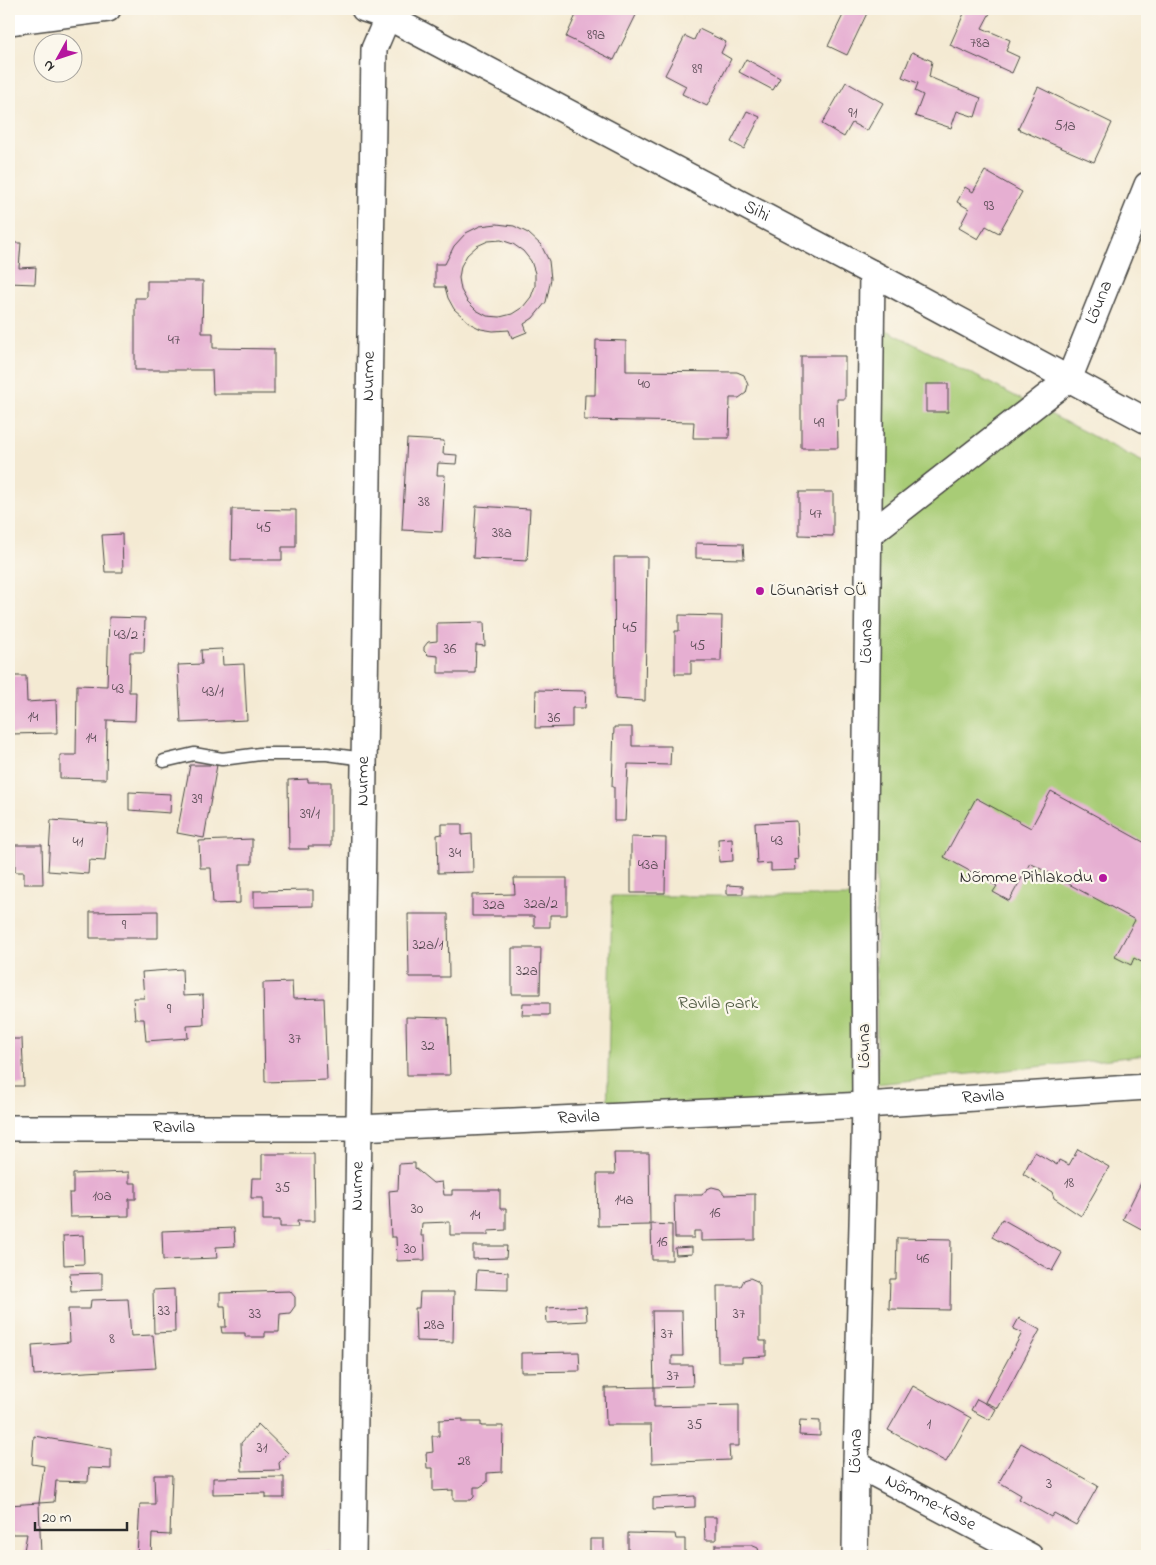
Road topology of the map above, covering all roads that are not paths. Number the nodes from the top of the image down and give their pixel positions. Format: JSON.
{"nodes":[{"id":1,"x":108,"y":9,"type":"edge"},
{"id":2,"x":364,"y":9,"type":"edge"},
{"id":3,"x":390,"y":13,"type":"edge"},
{"id":4,"x":9,"y":22,"type":"edge"},
{"id":5,"x":1147,"y":185,"type":"edge"},
{"id":6,"x":872,"y":273,"type":"junction"},
{"id":7,"x":1068,"y":379,"type":"junction"},
{"id":8,"x":1147,"y":421,"type":"edge"},
{"id":9,"x":869,"y":535,"type":"junction"},
{"id":10,"x":364,"y":759,"type":"junction"},
{"id":11,"x":164,"y":760,"type":"dead end"},
{"id":12,"x":1147,"y":1087,"type":"edge"},
{"id":13,"x":865,"y":1106,"type":"junction"},
{"id":14,"x":9,"y":1128,"type":"edge"},
{"id":15,"x":358,"y":1128,"type":"junction"},
{"id":16,"x":856,"y":1464,"type":"junction"},
{"id":17,"x":353,"y":1556,"type":"edge"},
{"id":18,"x":855,"y":1556,"type":"edge"},
{"id":19,"x":1030,"y":1556,"type":"edge"}],
"edges":[{"from":1,"to":4,"type":"street"},
{"from":2,"to":3,"type":"street","name":"Sihi"},
{"from":3,"to":6,"type":"street","name":"Sihi"},
{"from":3,"to":10,"type":"street","name":"Nurme"},
{"from":5,"to":7,"type":"street","name":"Lõuna"},
{"from":6,"to":7,"type":"street","name":"Sihi"},
{"from":6,"to":9,"type":"street","name":"Lõuna"},
{"from":7,"to":8,"type":"street","name":"Sihi"},
{"from":7,"to":9,"type":"street","name":"Lõuna"},
{"from":9,"to":13,"type":"street","name":"Lõuna"},
{"from":10,"to":11,"type":"lane"},
{"from":10,"to":15,"type":"street","name":"Nurme"},
{"from":12,"to":13,"type":"street","name":"Ravila"},
{"from":13,"to":15,"type":"street","name":"Ravila"},
{"from":13,"to":16,"type":"street","name":"Lõuna"},
{"from":14,"to":15,"type":"street","name":"Ravila"},
{"from":15,"to":17,"type":"street","name":"Nurme"},
{"from":16,"to":18,"type":"street","name":"Lõuna"},
{"from":16,"to":19,"type":"street","name":"Nõmme-Kase"}]}
